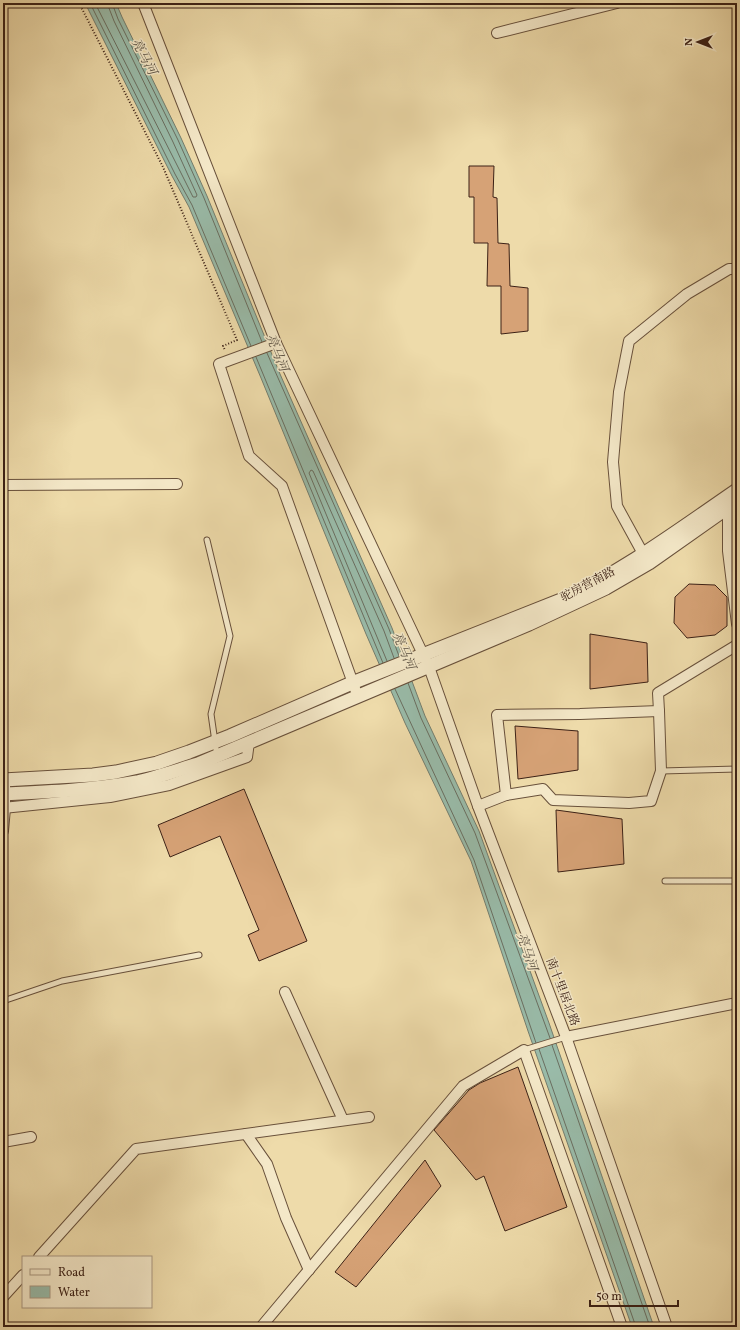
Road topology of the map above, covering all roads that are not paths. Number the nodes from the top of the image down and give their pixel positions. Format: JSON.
{"nodes":[{"id":1,"x":143,"y":3,"type":"edge"},
{"id":2,"x":617,"y":3,"type":"edge"},
{"id":3,"x":497,"y":33,"type":"dead end"},
{"id":4,"x":737,"y":268,"type":"edge"},
{"id":5,"x":276,"y":343,"type":"junction"},
{"id":6,"x":177,"y":484,"type":"dead end"},
{"id":7,"x":3,"y":485,"type":"edge"},
{"id":8,"x":737,"y":490,"type":"edge"},
{"id":9,"x":733,"y":504,"type":"edge"},
{"id":10,"x":208,"y":540,"type":"dead end"},
{"id":11,"x":646,"y":558,"type":"junction"},
{"id":12,"x":737,"y":624,"type":"edge"},
{"id":13,"x":737,"y":645,"type":"edge"},
{"id":14,"x":424,"y":654,"type":"junction"},
{"id":15,"x":430,"y":667,"type":"junction"},
{"id":16,"x":352,"y":683,"type":"junction"},
{"id":17,"x":358,"y":697,"type":"junction"},
{"id":18,"x":659,"y":712,"type":"junction"},
{"id":19,"x":215,"y":742,"type":"junction"},
{"id":20,"x":249,"y":742,"type":"junction"},
{"id":21,"x":217,"y":756,"type":"junction"},
{"id":22,"x":737,"y":769,"type":"edge"},
{"id":23,"x":661,"y":771,"type":"junction"},
{"id":24,"x":4,"y":780,"type":"edge"},
{"id":25,"x":4,"y":794,"type":"edge"},
{"id":26,"x":506,"y":796,"type":"junction"},
{"id":27,"x":478,"y":806,"type":"junction"},
{"id":28,"x":4,"y":808,"type":"edge"},
{"id":29,"x":3,"y":831,"type":"edge"},
{"id":30,"x":665,"y":881,"type":"dead end"},
{"id":31,"x":737,"y":881,"type":"edge"},
{"id":32,"x":199,"y":955,"type":"dead end"},
{"id":33,"x":285,"y":992,"type":"dead end"},
{"id":34,"x":3,"y":1001,"type":"edge"},
{"id":35,"x":737,"y":1003,"type":"edge"},
{"id":36,"x":566,"y":1037,"type":"junction"},
{"id":37,"x":524,"y":1050,"type":"junction"},
{"id":38,"x":369,"y":1117,"type":"dead end"},
{"id":39,"x":343,"y":1120,"type":"junction"},
{"id":40,"x":246,"y":1134,"type":"junction"},
{"id":41,"x":31,"y":1136,"type":"dead end"},
{"id":42,"x":3,"y":1142,"type":"edge"},
{"id":43,"x":40,"y":1256,"type":"edge"},
{"id":44,"x":309,"y":1270,"type":"junction"},
{"id":45,"x":22,"y":1276,"type":"edge"},
{"id":46,"x":3,"y":1297,"type":"edge"},
{"id":47,"x":261,"y":1327,"type":"edge"},
{"id":48,"x":622,"y":1327,"type":"edge"},
{"id":49,"x":667,"y":1327,"type":"edge"}],
"edges":[{"from":1,"to":5,"type":"street","name":"南十里居北路"},
{"from":2,"to":3,"type":"street"},
{"from":4,"to":11,"type":"street"},
{"from":5,"to":14,"type":"street","name":"南十里居北路"},
{"from":5,"to":16,"type":"street"},
{"from":6,"to":7,"type":"street"},
{"from":8,"to":11,"type":"street","name":"驼房营南路"},
{"from":9,"to":11,"type":"street","name":"驼房营南路"},
{"from":9,"to":12,"type":"street"},
{"from":10,"to":19,"type":"lane"},
{"from":11,"to":14,"type":"street","name":"驼房营南路"},
{"from":11,"to":15,"type":"street","name":"驼房营南路"},
{"from":13,"to":18,"type":"street"},
{"from":14,"to":15,"type":"street","name":"南十里居北路"},
{"from":14,"to":16,"type":"street","name":"驼房营南路"},
{"from":15,"to":17,"type":"street","name":"驼房营南路"},
{"from":15,"to":27,"type":"street","name":"南十里居北路"},
{"from":16,"to":17,"type":"street"},
{"from":16,"to":19,"type":"street","name":"驼房营南路"},
{"from":17,"to":20,"type":"street","name":"驼房营南路"},
{"from":18,"to":23,"type":"street"},
{"from":18,"to":26,"type":"street"},
{"from":19,"to":21,"type":"lane"},
{"from":19,"to":24,"type":"street","name":"驼房营南路"},
{"from":20,"to":21,"type":"street","name":"驼房营南路"},
{"from":20,"to":28,"type":"street"},
{"from":21,"to":25,"type":"street","name":"驼房营南路"},
{"from":22,"to":23,"type":"lane"},
{"from":23,"to":26,"type":"street"},
{"from":24,"to":25,"type":"street"},
{"from":25,"to":28,"type":"street"},
{"from":26,"to":27,"type":"street"},
{"from":27,"to":36,"type":"street","name":"南十里居北路"},
{"from":28,"to":29,"type":"street"},
{"from":30,"to":31,"type":"lane"},
{"from":32,"to":34,"type":"lane"},
{"from":33,"to":39,"type":"street"},
{"from":35,"to":36,"type":"street"},
{"from":36,"to":37,"type":"lane"},
{"from":36,"to":49,"type":"street","name":"南十里居北路"},
{"from":37,"to":44,"type":"street"},
{"from":37,"to":48,"type":"street"},
{"from":38,"to":39,"type":"street"},
{"from":39,"to":40,"type":"street"},
{"from":40,"to":43,"type":"street"},
{"from":40,"to":44,"type":"street"},
{"from":41,"to":42,"type":"street"},
{"from":44,"to":47,"type":"street"},
{"from":45,"to":46,"type":"street"}]}
